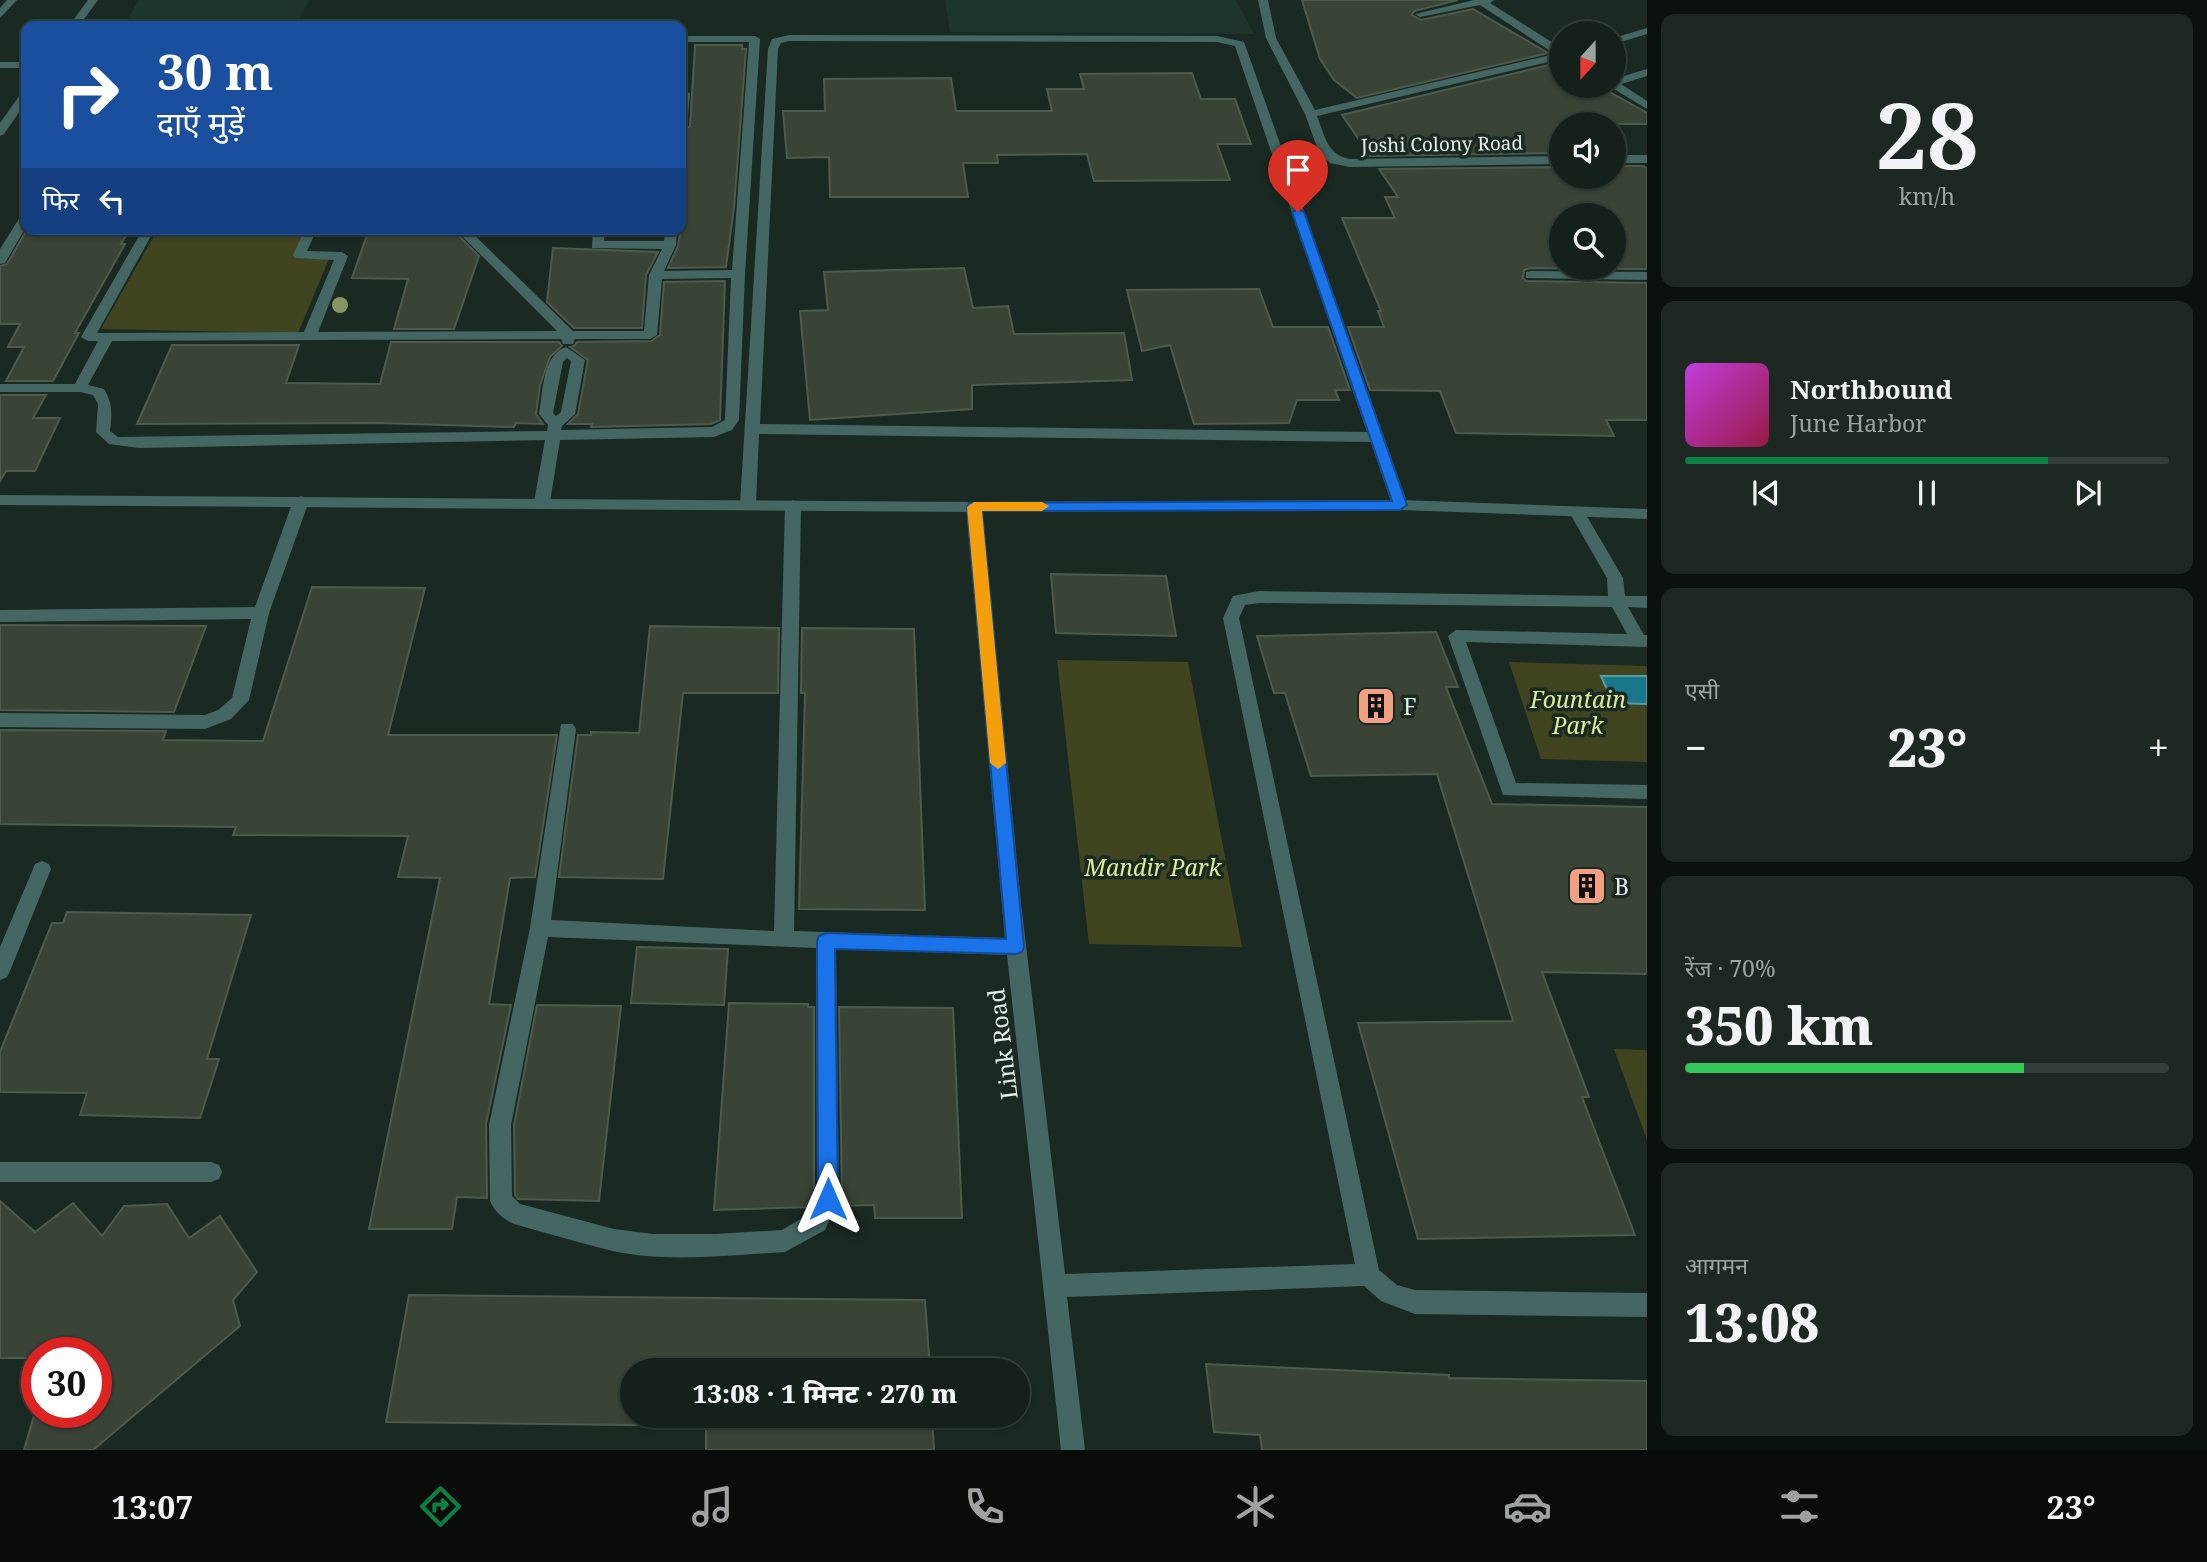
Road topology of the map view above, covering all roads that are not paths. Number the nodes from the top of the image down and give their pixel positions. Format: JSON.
{"nodes":[{"id":1,"x":12,"y":0,"type":"edge"},
{"id":2,"x":93,"y":0,"type":"edge"},
{"id":3,"x":1263,"y":0,"type":"edge"},
{"id":4,"x":1484,"y":1,"type":"edge"},
{"id":5,"x":1420,"y":14,"type":"dead end"},
{"id":6,"x":0,"y":15,"type":"edge"},
{"id":7,"x":78,"y":21,"type":"edge"},
{"id":8,"x":1647,"y":31,"type":"edge"},
{"id":9,"x":1626,"y":37,"type":"edge"},
{"id":10,"x":686,"y":38,"type":"edge"},
{"id":11,"x":1549,"y":46,"type":"edge"},
{"id":12,"x":1549,"y":57,"type":"edge"},
{"id":13,"x":0,"y":65,"type":"edge"},
{"id":14,"x":21,"y":65,"type":"edge"},
{"id":15,"x":1647,"y":72,"type":"edge"},
{"id":16,"x":1626,"y":80,"type":"edge"},
{"id":17,"x":1626,"y":92,"type":"edge"},
{"id":18,"x":21,"y":101,"type":"edge"},
{"id":19,"x":1647,"y":106,"type":"edge"},
{"id":20,"x":1311,"y":114,"type":"junction"},
{"id":21,"x":0,"y":132,"type":"edge"},
{"id":22,"x":1626,"y":159,"type":"edge"},
{"id":23,"x":1647,"y":159,"type":"edge"},
{"id":24,"x":1549,"y":160,"type":"edge"},
{"id":25,"x":21,"y":225,"type":"edge"},
{"id":26,"x":146,"y":235,"type":"edge"},
{"id":27,"x":308,"y":235,"type":"edge"},
{"id":28,"x":467,"y":235,"type":"edge"},
{"id":29,"x":598,"y":235,"type":"edge"},
{"id":30,"x":671,"y":235,"type":"edge"},
{"id":31,"x":670,"y":245,"type":"junction"},
{"id":32,"x":0,"y":260,"type":"edge"},
{"id":33,"x":738,"y":274,"type":"junction"},
{"id":34,"x":656,"y":275,"type":"junction"},
{"id":35,"x":1531,"y":275,"type":"dead end"},
{"id":36,"x":1647,"y":276,"type":"edge"},
{"id":37,"x":569,"y":335,"type":"junction"},
{"id":38,"x":108,"y":337,"type":"junction"},
{"id":39,"x":309,"y":337,"type":"junction"},
{"id":40,"x":566,"y":351,"type":"junction"},
{"id":41,"x":0,"y":388,"type":"edge"},
{"id":42,"x":80,"y":388,"type":"junction"},
{"id":43,"x":752,"y":429,"type":"junction"},
{"id":44,"x":554,"y":430,"type":"junction"},
{"id":45,"x":1376,"y":437,"type":"junction"},
{"id":46,"x":0,"y":500,"type":"edge"},
{"id":47,"x":301,"y":501,"type":"junction"},
{"id":48,"x":542,"y":502,"type":"junction"},
{"id":49,"x":748,"y":504,"type":"junction"},
{"id":50,"x":793,"y":505,"type":"junction"},
{"id":51,"x":1400,"y":505,"type":"junction"},
{"id":52,"x":974,"y":507,"type":"junction"},
{"id":53,"x":1577,"y":512,"type":"junction"},
{"id":54,"x":1647,"y":514,"type":"edge"},
{"id":55,"x":1617,"y":602,"type":"junction"},
{"id":56,"x":1647,"y":602,"type":"edge"},
{"id":57,"x":261,"y":613,"type":"junction"},
{"id":58,"x":0,"y":616,"type":"edge"},
{"id":59,"x":1643,"y":641,"type":"edge"},
{"id":60,"x":0,"y":720,"type":"edge"},
{"id":61,"x":567,"y":729,"type":"dead end"},
{"id":62,"x":1647,"y":792,"type":"edge"},
{"id":63,"x":42,"y":869,"type":"dead end"},
{"id":64,"x":540,"y":928,"type":"junction"},
{"id":65,"x":784,"y":940,"type":"junction"},
{"id":66,"x":826,"y":941,"type":"junction"},
{"id":67,"x":1016,"y":947,"type":"junction"},
{"id":68,"x":0,"y":971,"type":"edge"},
{"id":69,"x":0,"y":1172,"type":"edge"},
{"id":70,"x":211,"y":1172,"type":"dead end"},
{"id":71,"x":1369,"y":1275,"type":"junction"},
{"id":72,"x":1054,"y":1286,"type":"junction"},
{"id":73,"x":1647,"y":1305,"type":"edge"},
{"id":74,"x":1073,"y":1450,"type":"edge"}],
"edges":[{"from":1,"to":6,"type":"street"},
{"from":2,"to":7,"type":"street"},
{"from":3,"to":20,"type":"street","name":"Joshi Colony Road"},
{"from":4,"to":5,"type":"street"},
{"from":4,"to":11,"type":"street"},
{"from":8,"to":9,"type":"street"},
{"from":10,"to":33,"type":"street"},
{"from":12,"to":20,"type":"street"},
{"from":13,"to":14,"type":"street"},
{"from":15,"to":16,"type":"street"},
{"from":17,"to":19,"type":"street"},
{"from":18,"to":21,"type":"street"},
{"from":20,"to":24,"type":"street","name":"Joshi Colony Road"},
{"from":22,"to":23,"type":"street"},
{"from":25,"to":32,"type":"street"},
{"from":26,"to":38,"type":"street"},
{"from":27,"to":39,"type":"street"},
{"from":28,"to":37,"type":"street"},
{"from":29,"to":31,"type":"street"},
{"from":30,"to":31,"type":"street"},
{"from":31,"to":34,"type":"street"},
{"from":33,"to":34,"type":"street"},
{"from":33,"to":44,"type":"street"},
{"from":34,"to":37,"type":"street"},
{"from":35,"to":36,"type":"street"},
{"from":37,"to":39,"type":"street"},
{"from":37,"to":40,"type":"street"},
{"from":38,"to":39,"type":"street"},
{"from":38,"to":42,"type":"street"},
{"from":40,"to":44,"type":"street"},
{"from":40,"to":44,"type":"street"},
{"from":41,"to":42,"type":"street"},
{"from":42,"to":44,"type":"street"},
{"from":43,"to":45,"type":"street"},
{"from":43,"to":45,"type":"street"},
{"from":43,"to":49,"type":"street"},
{"from":44,"to":48,"type":"street"},
{"from":45,"to":51,"type":"street"},
{"from":46,"to":47,"type":"street"},
{"from":47,"to":48,"type":"street"},
{"from":47,"to":57,"type":"street"},
{"from":48,"to":49,"type":"street"},
{"from":49,"to":50,"type":"street"},
{"from":50,"to":52,"type":"street"},
{"from":50,"to":65,"type":"street"},
{"from":51,"to":52,"type":"street"},
{"from":51,"to":53,"type":"street"},
{"from":52,"to":67,"type":"street","name":"Link Road"},
{"from":53,"to":54,"type":"street"},
{"from":53,"to":55,"type":"street"},
{"from":55,"to":56,"type":"street"},
{"from":55,"to":59,"type":"street"},
{"from":55,"to":71,"type":"street"},
{"from":57,"to":58,"type":"street"},
{"from":57,"to":60,"type":"street"},
{"from":59,"to":62,"type":"street"},
{"from":61,"to":64,"type":"street"},
{"from":63,"to":68,"type":"street"},
{"from":64,"to":65,"type":"street"},
{"from":64,"to":66,"type":"street"},
{"from":65,"to":66,"type":"street"},
{"from":66,"to":67,"type":"street"},
{"from":67,"to":72,"type":"street","name":"Link Road"},
{"from":69,"to":70,"type":"street"},
{"from":71,"to":72,"type":"street"},
{"from":71,"to":73,"type":"street"},
{"from":72,"to":74,"type":"street","name":"Link Road"}]}
